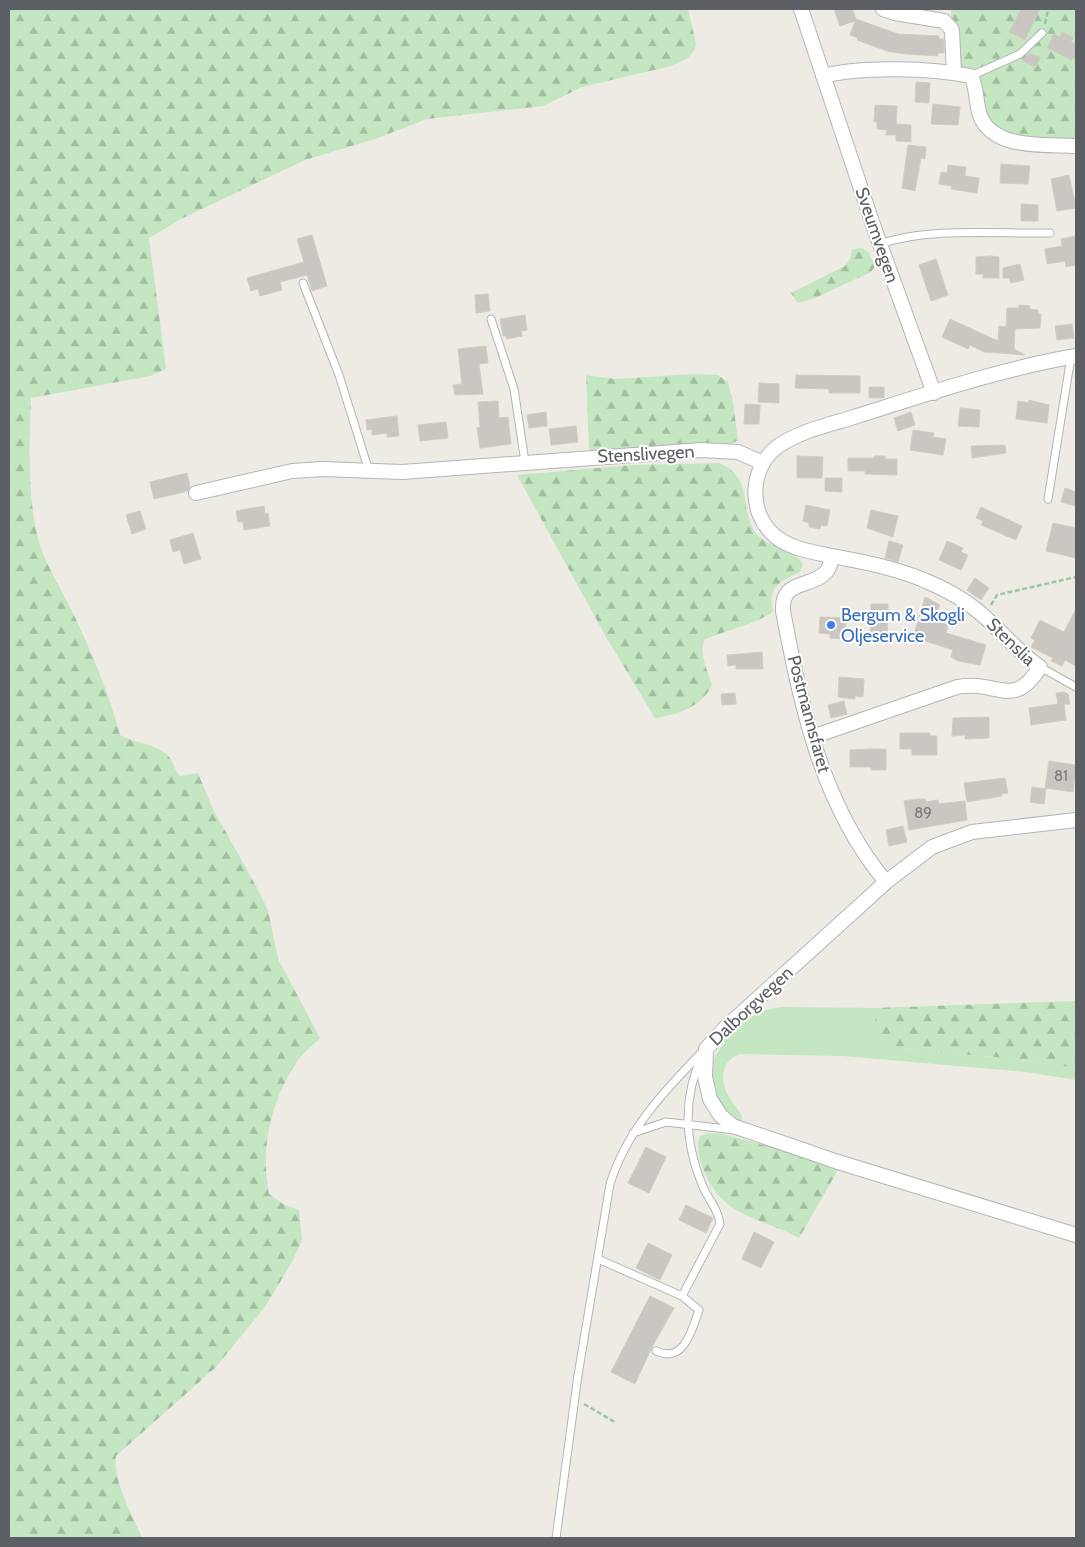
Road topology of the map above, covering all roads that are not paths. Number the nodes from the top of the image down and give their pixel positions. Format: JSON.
{"nodes":[{"id":1,"x":801,"y":9,"type":"edge"},
{"id":2,"x":883,"y":9,"type":"edge"},
{"id":3,"x":1042,"y":34,"type":"road end"},
{"id":4,"x":954,"y":73,"type":"junction"},
{"id":5,"x":823,"y":76,"type":"junction"},
{"id":6,"x":971,"y":76,"type":"junction"},
{"id":7,"x":1076,"y":146,"type":"edge"},
{"id":8,"x":1050,"y":233,"type":"dead end"},
{"id":9,"x":880,"y":244,"type":"junction"},
{"id":10,"x":303,"y":283,"type":"dead end"},
{"id":11,"x":492,"y":319,"type":"dead end"},
{"id":12,"x":1074,"y":357,"type":"edge"},
{"id":13,"x":934,"y":393,"type":"junction"},
{"id":14,"x":525,"y":462,"type":"junction"},
{"id":15,"x":763,"y":463,"type":"junction"},
{"id":16,"x":369,"y":472,"type":"junction"},
{"id":17,"x":196,"y":494,"type":"dead end"},
{"id":18,"x":1048,"y":498,"type":"dead end"},
{"id":19,"x":832,"y":556,"type":"junction"},
{"id":20,"x":1040,"y":667,"type":"junction"},
{"id":21,"x":1076,"y":687,"type":"edge"},
{"id":22,"x":812,"y":737,"type":"junction"},
{"id":23,"x":1076,"y":820,"type":"edge"},
{"id":24,"x":886,"y":882,"type":"junction"},
{"id":25,"x":706,"y":1048,"type":"junction"},
{"id":26,"x":688,"y":1124,"type":"junction"},
{"id":27,"x":743,"y":1130,"type":"junction"},
{"id":28,"x":633,"y":1133,"type":"junction"},
{"id":29,"x":1076,"y":1235,"type":"edge"},
{"id":30,"x":598,"y":1259,"type":"junction"},
{"id":31,"x":682,"y":1296,"type":"junction"},
{"id":32,"x":656,"y":1351,"type":"dead end"},
{"id":33,"x":556,"y":1538,"type":"edge"}],
"edges":[{"from":1,"to":5,"type":"street","name":"Sveumvegen"},
{"from":2,"to":4,"type":"street"},
{"from":3,"to":6,"type":"lane"},
{"from":4,"to":5,"type":"street"},
{"from":4,"to":6,"type":"street"},
{"from":5,"to":9,"type":"street","name":"Sveumvegen"},
{"from":6,"to":7,"type":"street"},
{"from":8,"to":9,"type":"lane"},
{"from":9,"to":13,"type":"street","name":"Sveumvegen"},
{"from":10,"to":16,"type":"lane"},
{"from":11,"to":14,"type":"lane"},
{"from":12,"to":13,"type":"street"},
{"from":12,"to":18,"type":"lane"},
{"from":13,"to":15,"type":"street"},
{"from":14,"to":15,"type":"street","name":"Stenslivegen"},
{"from":14,"to":16,"type":"street","name":"Stenslivegen"},
{"from":15,"to":19,"type":"street","name":"Stenslia"},
{"from":16,"to":17,"type":"street","name":"Stenslivegen"},
{"from":19,"to":20,"type":"street","name":"Stenslia"},
{"from":19,"to":22,"type":"street","name":"Postmannsfaret"},
{"from":20,"to":21,"type":"lane"},
{"from":20,"to":22,"type":"street","name":"Stenslia"},
{"from":22,"to":24,"type":"street","name":"Postmannsfaret"},
{"from":23,"to":24,"type":"street","name":"Dalborgvegen"},
{"from":24,"to":25,"type":"street","name":"Dalborgvegen"},
{"from":25,"to":26,"type":"lane"},
{"from":25,"to":27,"type":"street","name":"Dalborgvegen"},
{"from":25,"to":28,"type":"lane"},
{"from":26,"to":27,"type":"lane"},
{"from":26,"to":28,"type":"lane"},
{"from":26,"to":31,"type":"lane"},
{"from":27,"to":29,"type":"street","name":"Dalborgvegen"},
{"from":28,"to":30,"type":"lane"},
{"from":30,"to":31,"type":"lane"},
{"from":30,"to":33,"type":"lane"},
{"from":31,"to":32,"type":"lane"}]}
